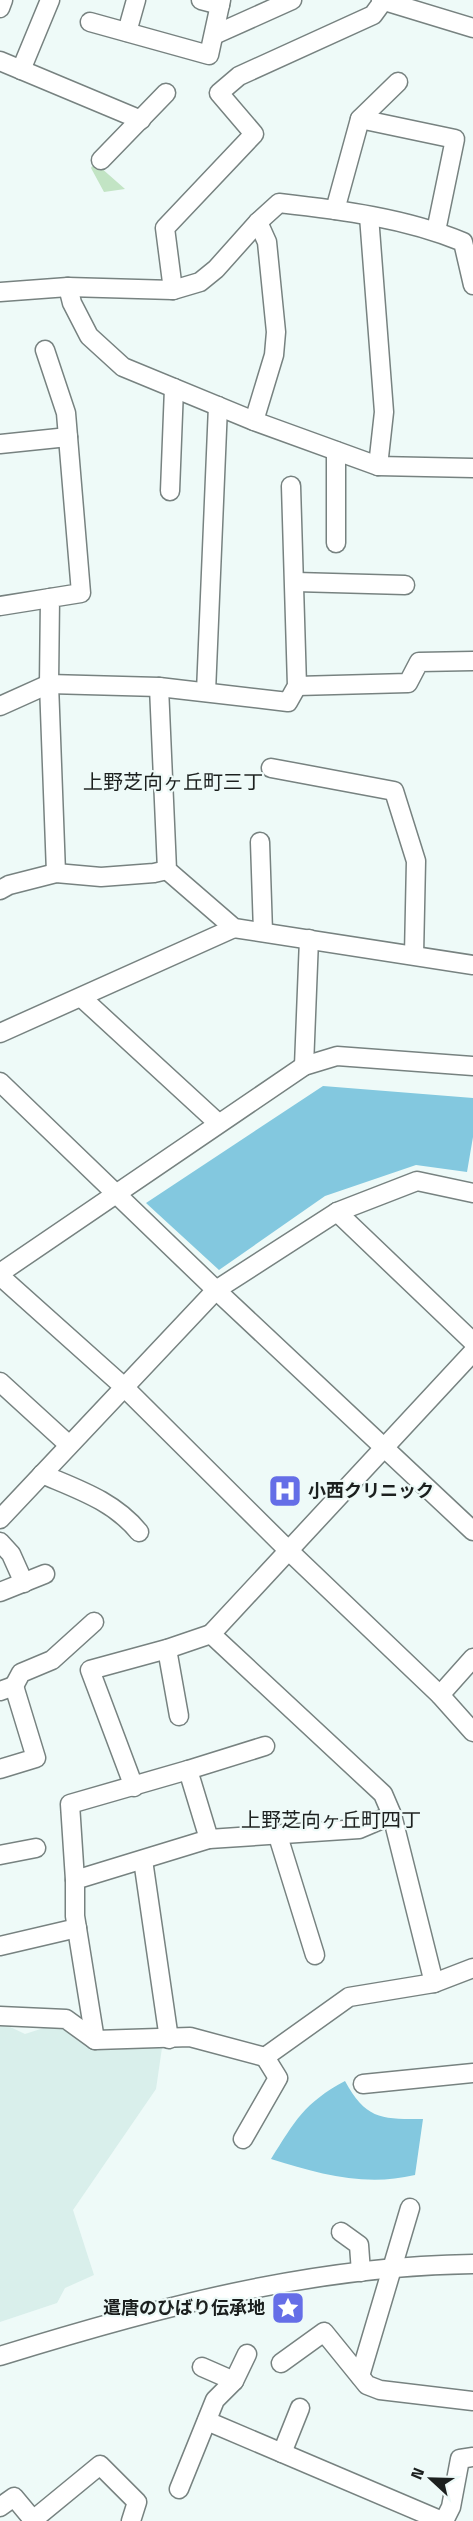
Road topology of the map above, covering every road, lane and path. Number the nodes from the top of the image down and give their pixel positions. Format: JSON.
{"nodes":[{"id":1,"x":3,"y":0,"type":"edge"},
{"id":2,"x":50,"y":0,"type":"edge"},
{"id":3,"x":136,"y":0,"type":"edge"},
{"id":4,"x":201,"y":0,"type":"edge"},
{"id":5,"x":292,"y":0,"type":"edge"},
{"id":6,"x":383,"y":0,"type":"edge"},
{"id":7,"x":221,"y":2,"type":"edge"},
{"id":8,"x":418,"y":5,"type":"edge"},
{"id":9,"x":0,"y":8,"type":"edge"},
{"id":10,"x":90,"y":22,"type":"dead end"},
{"id":11,"x":473,"y":28,"type":"edge"},
{"id":12,"x":127,"y":32,"type":"junction"},
{"id":13,"x":214,"y":34,"type":"junction"},
{"id":14,"x":0,"y":62,"type":"edge"},
{"id":15,"x":21,"y":70,"type":"junction"},
{"id":16,"x":398,"y":82,"type":"dead end"},
{"id":17,"x":166,"y":93,"type":"dead end"},
{"id":18,"x":360,"y":119,"type":"junction"},
{"id":19,"x":141,"y":120,"type":"junction"},
{"id":20,"x":101,"y":160,"type":"dead end"},
{"id":21,"x":335,"y":210,"type":"junction"},
{"id":22,"x":369,"y":216,"type":"junction"},
{"id":23,"x":258,"y":222,"type":"junction"},
{"id":24,"x":436,"y":231,"type":"junction"},
{"id":25,"x":473,"y":285,"type":"edge"},
{"id":26,"x":68,"y":288,"type":"junction"},
{"id":27,"x":172,"y":290,"type":"junction"},
{"id":28,"x":0,"y":292,"type":"edge"},
{"id":29,"x":45,"y":350,"type":"dead end"},
{"id":30,"x":174,"y":388,"type":"junction"},
{"id":31,"x":218,"y":406,"type":"junction"},
{"id":32,"x":254,"y":421,"type":"junction"},
{"id":33,"x":68,"y":437,"type":"junction"},
{"id":34,"x":0,"y":444,"type":"edge"},
{"id":35,"x":336,"y":451,"type":"junction"},
{"id":36,"x":378,"y":466,"type":"junction"},
{"id":37,"x":473,"y":468,"type":"edge"},
{"id":38,"x":291,"y":486,"type":"dead end"},
{"id":39,"x":170,"y":491,"type":"dead end"},
{"id":40,"x":336,"y":543,"type":"dead end"},
{"id":41,"x":296,"y":582,"type":"junction"},
{"id":42,"x":405,"y":585,"type":"dead end"},
{"id":43,"x":50,"y":598,"type":"junction"},
{"id":44,"x":0,"y":606,"type":"edge"},
{"id":45,"x":473,"y":661,"type":"edge"},
{"id":46,"x":49,"y":684,"type":"junction"},
{"id":47,"x":297,"y":686,"type":"junction"},
{"id":48,"x":159,"y":687,"type":"junction"},
{"id":49,"x":206,"y":692,"type":"junction"},
{"id":50,"x":0,"y":706,"type":"edge"},
{"id":51,"x":272,"y":768,"type":"dead end"},
{"id":52,"x":260,"y":842,"type":"dead end"},
{"id":53,"x":167,"y":870,"type":"junction"},
{"id":54,"x":56,"y":873,"type":"junction"},
{"id":55,"x":0,"y":890,"type":"edge"},
{"id":56,"x":234,"y":928,"type":"junction"},
{"id":57,"x":263,"y":932,"type":"junction"},
{"id":58,"x":309,"y":939,"type":"junction"},
{"id":59,"x":414,"y":955,"type":"junction"},
{"id":60,"x":473,"y":965,"type":"edge"},
{"id":61,"x":82,"y":998,"type":"junction"},
{"id":62,"x":0,"y":1033,"type":"edge"},
{"id":63,"x":304,"y":1066,"type":"junction"},
{"id":64,"x":473,"y":1066,"type":"edge"},
{"id":65,"x":0,"y":1082,"type":"edge"},
{"id":66,"x":218,"y":1123,"type":"junction"},
{"id":67,"x":473,"y":1192,"type":"edge"},
{"id":68,"x":116,"y":1193,"type":"junction"},
{"id":69,"x":337,"y":1212,"type":"junction"},
{"id":70,"x":0,"y":1275,"type":"edge"},
{"id":71,"x":216,"y":1290,"type":"junction"},
{"id":72,"x":473,"y":1342,"type":"edge"},
{"id":73,"x":473,"y":1352,"type":"edge"},
{"id":74,"x":0,"y":1382,"type":"edge"},
{"id":75,"x":123,"y":1386,"type":"junction"},
{"id":76,"x":69,"y":1445,"type":"junction"},
{"id":77,"x":385,"y":1448,"type":"junction"},
{"id":78,"x":42,"y":1474,"type":"junction"},
{"id":79,"x":0,"y":1519,"type":"edge"},
{"id":80,"x":473,"y":1531,"type":"edge"},
{"id":81,"x":139,"y":1532,"type":"dead end"},
{"id":82,"x":0,"y":1542,"type":"edge"},
{"id":83,"x":288,"y":1550,"type":"junction"},
{"id":84,"x":45,"y":1574,"type":"dead end"},
{"id":85,"x":24,"y":1583,"type":"junction"},
{"id":86,"x":0,"y":1592,"type":"edge"},
{"id":87,"x":94,"y":1622,"type":"dead end"},
{"id":88,"x":211,"y":1634,"type":"junction"},
{"id":89,"x":74,"y":1640,"type":"junction"},
{"id":90,"x":167,"y":1649,"type":"junction"},
{"id":91,"x":473,"y":1658,"type":"edge"},
{"id":92,"x":90,"y":1670,"type":"junction"},
{"id":93,"x":7,"y":1689,"type":"edge"},
{"id":94,"x":440,"y":1695,"type":"junction"},
{"id":95,"x":179,"y":1716,"type":"dead end"},
{"id":96,"x":473,"y":1732,"type":"edge"},
{"id":97,"x":264,"y":1746,"type":"dead end"},
{"id":98,"x":0,"y":1769,"type":"edge"},
{"id":99,"x":188,"y":1770,"type":"junction"},
{"id":100,"x":134,"y":1787,"type":"junction"},
{"id":101,"x":392,"y":1815,"type":"junction"},
{"id":102,"x":278,"y":1836,"type":"junction"},
{"id":103,"x":209,"y":1839,"type":"junction"},
{"id":104,"x":36,"y":1848,"type":"dead end"},
{"id":105,"x":0,"y":1856,"type":"edge"},
{"id":106,"x":144,"y":1860,"type":"junction"},
{"id":107,"x":75,"y":1880,"type":"junction"},
{"id":108,"x":77,"y":1928,"type":"junction"},
{"id":109,"x":0,"y":1946,"type":"edge"},
{"id":110,"x":315,"y":1955,"type":"dead end"},
{"id":111,"x":473,"y":1968,"type":"edge"},
{"id":112,"x":434,"y":1983,"type":"junction"},
{"id":113,"x":0,"y":2016,"type":"edge"},
{"id":114,"x":169,"y":2039,"type":"junction"},
{"id":115,"x":95,"y":2040,"type":"junction"},
{"id":116,"x":265,"y":2057,"type":"junction"},
{"id":117,"x":473,"y":2073,"type":"edge"},
{"id":118,"x":363,"y":2084,"type":"dead end"},
{"id":119,"x":243,"y":2139,"type":"dead end"},
{"id":120,"x":410,"y":2208,"type":"dead end"},
{"id":121,"x":341,"y":2232,"type":"dead end"},
{"id":122,"x":473,"y":2264,"type":"edge"},
{"id":123,"x":392,"y":2269,"type":"junction"},
{"id":124,"x":361,"y":2272,"type":"junction"},
{"id":125,"x":247,"y":2354,"type":"dead end"},
{"id":126,"x":0,"y":2356,"type":"edge"},
{"id":127,"x":281,"y":2363,"type":"dead end"},
{"id":128,"x":202,"y":2367,"type":"dead end"},
{"id":129,"x":360,"y":2376,"type":"junction"},
{"id":130,"x":234,"y":2381,"type":"junction"},
{"id":131,"x":473,"y":2401,"type":"edge"},
{"id":132,"x":300,"y":2408,"type":"dead end"},
{"id":133,"x":207,"y":2421,"type":"junction"},
{"id":134,"x":282,"y":2453,"type":"junction"},
{"id":135,"x":473,"y":2457,"type":"edge"},
{"id":136,"x":179,"y":2489,"type":"dead end"},
{"id":137,"x":0,"y":2507,"type":"edge"},
{"id":138,"x":34,"y":2521,"type":"edge"},
{"id":139,"x":131,"y":2521,"type":"edge"},
{"id":140,"x":443,"y":2521,"type":"edge"}],
"edges":[{"from":1,"to":9,"type":"street"},
{"from":2,"to":15,"type":"street"},
{"from":3,"to":12,"type":"street"},
{"from":4,"to":7,"type":"street"},
{"from":5,"to":13,"type":"street"},
{"from":6,"to":8,"type":"street"},
{"from":6,"to":27,"type":"street"},
{"from":7,"to":13,"type":"street"},
{"from":8,"to":11,"type":"street"},
{"from":10,"to":12,"type":"street"},
{"from":12,"to":13,"type":"street"},
{"from":14,"to":15,"type":"street"},
{"from":15,"to":19,"type":"street"},
{"from":16,"to":18,"type":"street"},
{"from":17,"to":19,"type":"street"},
{"from":18,"to":21,"type":"street"},
{"from":18,"to":24,"type":"street"},
{"from":19,"to":20,"type":"street"},
{"from":21,"to":22,"type":"street"},
{"from":21,"to":23,"type":"street"},
{"from":22,"to":24,"type":"street"},
{"from":22,"to":36,"type":"street"},
{"from":23,"to":27,"type":"street"},
{"from":23,"to":32,"type":"street"},
{"from":24,"to":25,"type":"street"},
{"from":26,"to":27,"type":"street"},
{"from":26,"to":28,"type":"street"},
{"from":26,"to":30,"type":"street"},
{"from":29,"to":33,"type":"street"},
{"from":30,"to":31,"type":"street"},
{"from":30,"to":39,"type":"street"},
{"from":31,"to":32,"type":"street"},
{"from":31,"to":49,"type":"street"},
{"from":32,"to":35,"type":"street"},
{"from":33,"to":34,"type":"street"},
{"from":33,"to":43,"type":"street"},
{"from":35,"to":36,"type":"street"},
{"from":35,"to":40,"type":"street"},
{"from":36,"to":37,"type":"street"},
{"from":38,"to":41,"type":"street"},
{"from":41,"to":42,"type":"street"},
{"from":41,"to":47,"type":"street"},
{"from":43,"to":44,"type":"street"},
{"from":43,"to":46,"type":"street"},
{"from":45,"to":47,"type":"street"},
{"from":46,"to":48,"type":"street"},
{"from":46,"to":50,"type":"street"},
{"from":46,"to":54,"type":"street"},
{"from":47,"to":49,"type":"street"},
{"from":48,"to":49,"type":"street"},
{"from":48,"to":53,"type":"street"},
{"from":51,"to":59,"type":"street"},
{"from":52,"to":57,"type":"street"},
{"from":53,"to":54,"type":"street"},
{"from":53,"to":56,"type":"street"},
{"from":54,"to":55,"type":"street"},
{"from":56,"to":57,"type":"street"},
{"from":56,"to":61,"type":"street"},
{"from":57,"to":58,"type":"street"},
{"from":58,"to":59,"type":"street"},
{"from":58,"to":63,"type":"street"},
{"from":59,"to":60,"type":"street"},
{"from":61,"to":62,"type":"street"},
{"from":61,"to":66,"type":"street"},
{"from":63,"to":64,"type":"street"},
{"from":63,"to":66,"type":"street"},
{"from":65,"to":68,"type":"street"},
{"from":66,"to":68,"type":"street"},
{"from":67,"to":69,"type":"street"},
{"from":68,"to":70,"type":"street"},
{"from":68,"to":71,"type":"street"},
{"from":69,"to":71,"type":"street"},
{"from":69,"to":72,"type":"street"},
{"from":70,"to":75,"type":"street"},
{"from":71,"to":75,"type":"street"},
{"from":71,"to":77,"type":"street"},
{"from":73,"to":77,"type":"street"},
{"from":74,"to":76,"type":"street"},
{"from":75,"to":76,"type":"street"},
{"from":75,"to":83,"type":"street"},
{"from":76,"to":78,"type":"street"},
{"from":77,"to":80,"type":"street"},
{"from":77,"to":83,"type":"street"},
{"from":78,"to":79,"type":"street"},
{"from":78,"to":81,"type":"street"},
{"from":82,"to":85,"type":"street"},
{"from":83,"to":88,"type":"street"},
{"from":83,"to":94,"type":"street"},
{"from":84,"to":85,"type":"street"},
{"from":85,"to":86,"type":"street"},
{"from":87,"to":89,"type":"street"},
{"from":88,"to":90,"type":"street"},
{"from":88,"to":101,"type":"street"},
{"from":89,"to":92,"type":"street"},
{"from":89,"to":93,"type":"street"},
{"from":90,"to":92,"type":"street"},
{"from":90,"to":95,"type":"street"},
{"from":91,"to":94,"type":"street"},
{"from":92,"to":100,"type":"street"},
{"from":93,"to":98,"type":"street"},
{"from":94,"to":96,"type":"street"},
{"from":97,"to":99,"type":"street"},
{"from":99,"to":100,"type":"street"},
{"from":99,"to":103,"type":"street"},
{"from":100,"to":107,"type":"street"},
{"from":101,"to":102,"type":"street"},
{"from":101,"to":112,"type":"street"},
{"from":102,"to":103,"type":"street"},
{"from":102,"to":110,"type":"street"},
{"from":103,"to":106,"type":"street"},
{"from":104,"to":105,"type":"street"},
{"from":106,"to":107,"type":"street"},
{"from":106,"to":114,"type":"street"},
{"from":107,"to":108,"type":"street"},
{"from":108,"to":109,"type":"street"},
{"from":108,"to":115,"type":"street"},
{"from":111,"to":112,"type":"street"},
{"from":112,"to":116,"type":"street"},
{"from":113,"to":115,"type":"street"},
{"from":114,"to":115,"type":"street"},
{"from":114,"to":116,"type":"street"},
{"from":116,"to":119,"type":"street"},
{"from":117,"to":118,"type":"street"},
{"from":120,"to":123,"type":"street"},
{"from":121,"to":124,"type":"street"},
{"from":122,"to":123,"type":"street"},
{"from":123,"to":124,"type":"street"},
{"from":123,"to":129,"type":"street"},
{"from":124,"to":126,"type":"street"},
{"from":125,"to":130,"type":"street"},
{"from":127,"to":129,"type":"street"},
{"from":128,"to":130,"type":"street"},
{"from":129,"to":131,"type":"street"},
{"from":130,"to":133,"type":"street"},
{"from":132,"to":134,"type":"street"},
{"from":133,"to":134,"type":"street"},
{"from":133,"to":136,"type":"street"},
{"from":134,"to":140,"type":"street"},
{"from":135,"to":140,"type":"street"},
{"from":137,"to":138,"type":"street"},
{"from":138,"to":139,"type":"street"}]}
